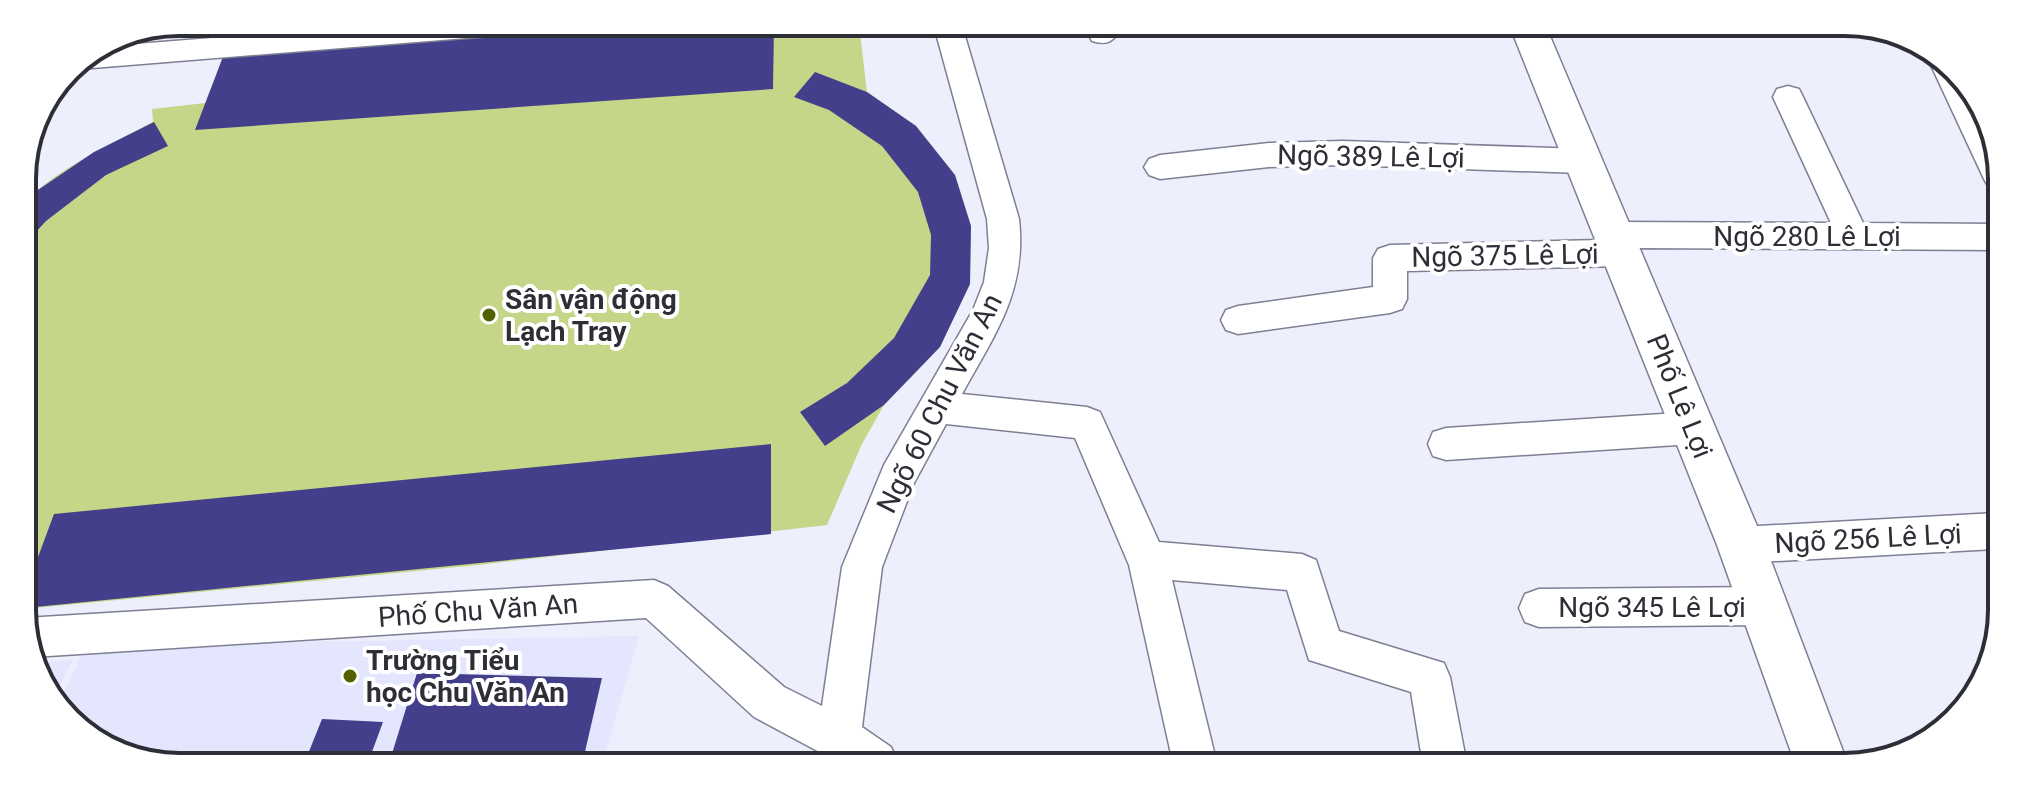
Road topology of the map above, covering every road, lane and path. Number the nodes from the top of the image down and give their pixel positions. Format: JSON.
{"nodes":[{"id":1,"x":366,"y":36,"type":"edge"},
{"id":2,"x":951,"y":36,"type":"edge"},
{"id":3,"x":1532,"y":36,"type":"edge"},
{"id":4,"x":105,"y":57,"type":"edge"},
{"id":5,"x":1960,"y":96,"type":"edge"},
{"id":6,"x":1788,"y":97,"type":"dead end"},
{"id":7,"x":1983,"y":144,"type":"edge"},
{"id":8,"x":1582,"y":161,"type":"junction"},
{"id":9,"x":1160,"y":167,"type":"dead end"},
{"id":10,"x":1853,"y":236,"type":"junction"},
{"id":11,"x":1988,"y":243,"type":"edge"},
{"id":12,"x":1618,"y":244,"type":"junction"},
{"id":13,"x":1238,"y":320,"type":"dead end"},
{"id":14,"x":936,"y":407,"type":"junction"},
{"id":15,"x":1693,"y":428,"type":"junction"},
{"id":16,"x":1446,"y":444,"type":"dead end"},
{"id":17,"x":1988,"y":538,"type":"edge"},
{"id":18,"x":1741,"y":545,"type":"junction"},
{"id":19,"x":1146,"y":559,"type":"junction"},
{"id":20,"x":1764,"y":606,"type":"junction"},
{"id":21,"x":1539,"y":608,"type":"dead end"},
{"id":22,"x":39,"y":637,"type":"edge"},
{"id":23,"x":839,"y":737,"type":"junction"},
{"id":24,"x":863,"y":753,"type":"edge"},
{"id":25,"x":1192,"y":753,"type":"edge"},
{"id":26,"x":1443,"y":753,"type":"edge"},
{"id":27,"x":1818,"y":753,"type":"edge"}],
"edges":[{"from":1,"to":4,"type":"street"},
{"from":2,"to":14,"type":"street","name":"Ngõ 60 Chu Văn An"},
{"from":3,"to":8,"type":"main road","name":"Phố Lê Lợi"},
{"from":5,"to":7,"type":"street"},
{"from":6,"to":10,"type":"street"},
{"from":8,"to":9,"type":"street","name":"Ngõ 389 Lê Lợi"},
{"from":8,"to":12,"type":"main road","name":"Phố Lê Lợi"},
{"from":10,"to":11,"type":"street","name":"Ngõ 280 Lê Lợi"},
{"from":10,"to":12,"type":"street","name":"Ngõ 280 Lê Lợi"},
{"from":12,"to":13,"type":"street","name":"Ngõ 375 Lê Lợi"},
{"from":12,"to":15,"type":"main road","name":"Phố Lê Lợi"},
{"from":14,"to":19,"type":"street"},
{"from":14,"to":23,"type":"street","name":"Ngõ 60 Chu Văn An"},
{"from":15,"to":16,"type":"street"},
{"from":15,"to":18,"type":"main road","name":"Phố Lê Lợi"},
{"from":17,"to":18,"type":"street","name":"Ngõ 256 Lê Lợi"},
{"from":18,"to":20,"type":"main road","name":"Phố Lê Lợi"},
{"from":19,"to":25,"type":"street"},
{"from":19,"to":26,"type":"street"},
{"from":20,"to":21,"type":"street","name":"Ngõ 345 Lê Lợi"},
{"from":20,"to":27,"type":"main road","name":"Phố Lê Lợi"},
{"from":22,"to":23,"type":"street","name":"Phố Chu Văn An"},
{"from":23,"to":24,"type":"street","name":"Phố Chu Văn An"}]}
